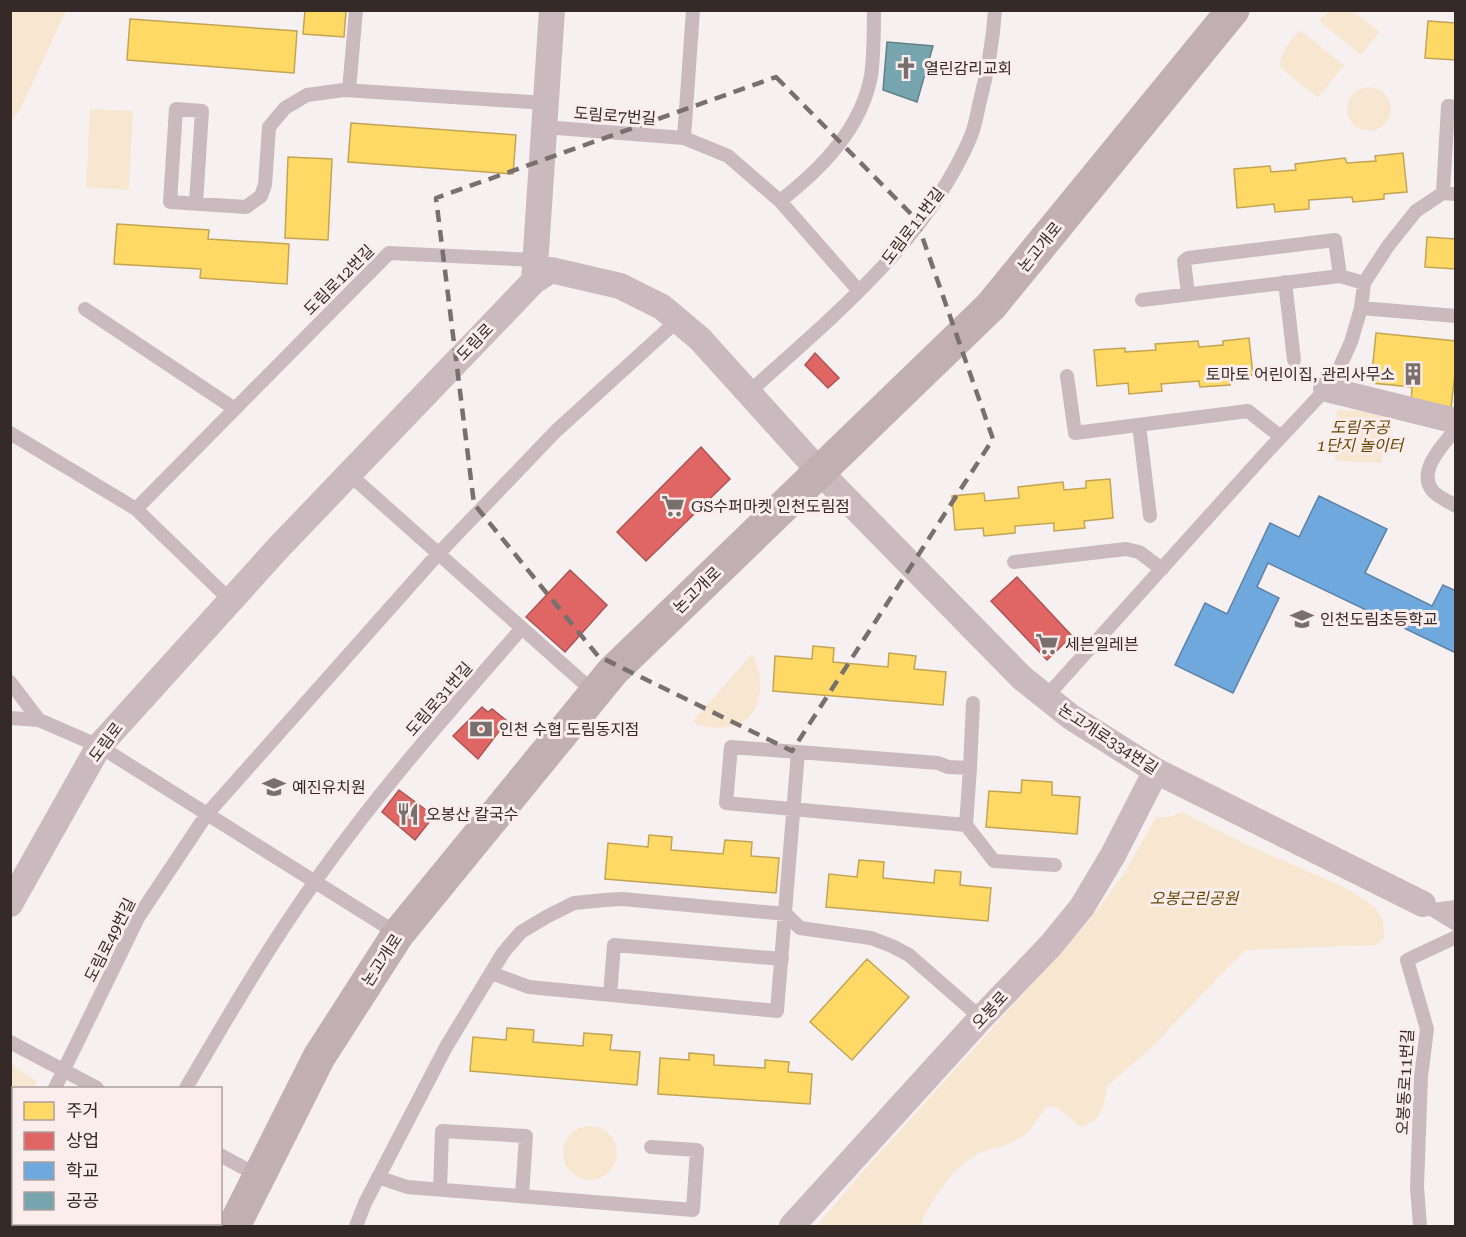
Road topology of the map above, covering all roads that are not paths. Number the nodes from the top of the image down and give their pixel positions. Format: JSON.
{"nodes":[{"id":1,"x":356,"y":10,"type":"edge"},
{"id":2,"x":552,"y":10,"type":"edge"},
{"id":3,"x":693,"y":10,"type":"edge"},
{"id":4,"x":874,"y":10,"type":"edge"},
{"id":5,"x":995,"y":10,"type":"edge"},
{"id":6,"x":1227,"y":14,"type":"edge"},
{"id":7,"x":349,"y":90,"type":"junction"},
{"id":8,"x":1455,"y":107,"type":"edge"},
{"id":9,"x":545,"y":115,"type":"junction"},
{"id":10,"x":684,"y":138,"type":"junction"},
{"id":11,"x":1449,"y":193,"type":"edge"},
{"id":12,"x":780,"y":201,"type":"junction"},
{"id":13,"x":196,"y":203,"type":"junction"},
{"id":14,"x":535,"y":271,"type":"junction"},
{"id":15,"x":1340,"y":276,"type":"junction"},
{"id":16,"x":1285,"y":282,"type":"junction"},
{"id":17,"x":1364,"y":283,"type":"junction"},
{"id":18,"x":859,"y":291,"type":"junction"},
{"id":19,"x":1188,"y":294,"type":"junction"},
{"id":20,"x":1142,"y":300,"type":"dead end"},
{"id":21,"x":1361,"y":308,"type":"junction"},
{"id":22,"x":85,"y":309,"type":"dead end"},
{"id":23,"x":1455,"y":316,"type":"edge"},
{"id":24,"x":678,"y":320,"type":"junction"},
{"id":25,"x":1294,"y":360,"type":"dead end"},
{"id":26,"x":1066,"y":376,"type":"dead end"},
{"id":27,"x":1326,"y":389,"type":"junction"},
{"id":28,"x":748,"y":393,"type":"junction"},
{"id":29,"x":235,"y":409,"type":"junction"},
{"id":30,"x":1455,"y":421,"type":"edge"},
{"id":31,"x":1139,"y":425,"type":"junction"},
{"id":32,"x":1455,"y":429,"type":"edge"},
{"id":33,"x":10,"y":433,"type":"edge"},
{"id":34,"x":1281,"y":436,"type":"junction"},
{"id":35,"x":820,"y":472,"type":"junction"},
{"id":36,"x":349,"y":474,"type":"junction"},
{"id":37,"x":1455,"y":506,"type":"edge"},
{"id":38,"x":136,"y":509,"type":"junction"},
{"id":39,"x":1150,"y":516,"type":"dead end"},
{"id":40,"x":438,"y":554,"type":"junction"},
{"id":41,"x":1014,"y":562,"type":"dead end"},
{"id":42,"x":1162,"y":569,"type":"junction"},
{"id":43,"x":231,"y":601,"type":"junction"},
{"id":44,"x":522,"y":628,"type":"junction"},
{"id":45,"x":10,"y":682,"type":"edge"},
{"id":46,"x":595,"y":693,"type":"junction"},
{"id":47,"x":1046,"y":697,"type":"junction"},
{"id":48,"x":973,"y":703,"type":"dead end"},
{"id":49,"x":10,"y":718,"type":"edge"},
{"id":50,"x":39,"y":720,"type":"junction"},
{"id":51,"x":99,"y":746,"type":"junction"},
{"id":52,"x":798,"y":752,"type":"junction"},
{"id":53,"x":969,"y":768,"type":"junction"},
{"id":54,"x":1156,"y":771,"type":"junction"},
{"id":55,"x":794,"y":809,"type":"junction"},
{"id":56,"x":207,"y":814,"type":"junction"},
{"id":57,"x":966,"y":825,"type":"junction"},
{"id":58,"x":1055,"y":865,"type":"dead end"},
{"id":59,"x":315,"y":882,"type":"junction"},
{"id":60,"x":10,"y":904,"type":"edge"},
{"id":61,"x":1428,"y":907,"type":"junction"},
{"id":62,"x":1455,"y":908,"type":"edge"},
{"id":63,"x":786,"y":914,"type":"junction"},
{"id":64,"x":1455,"y":924,"type":"edge"},
{"id":65,"x":398,"y":934,"type":"junction"},
{"id":66,"x":1455,"y":937,"type":"edge"},
{"id":67,"x":782,"y":959,"type":"junction"},
{"id":68,"x":491,"y":973,"type":"junction"},
{"id":69,"x":610,"y":995,"type":"junction"},
{"id":70,"x":981,"y":1018,"type":"junction"},
{"id":71,"x":10,"y":1042,"type":"edge"},
{"id":72,"x":64,"y":1070,"type":"junction"},
{"id":73,"x":56,"y":1087,"type":"edge"},
{"id":74,"x":94,"y":1087,"type":"edge"},
{"id":75,"x":187,"y":1087,"type":"edge"},
{"id":76,"x":651,"y":1147,"type":"dead end"},
{"id":77,"x":222,"y":1156,"type":"edge"},
{"id":78,"x":260,"y":1176,"type":"junction"},
{"id":79,"x":378,"y":1177,"type":"junction"},
{"id":80,"x":440,"y":1190,"type":"junction"},
{"id":81,"x":522,"y":1196,"type":"junction"},
{"id":82,"x":234,"y":1227,"type":"edge"},
{"id":83,"x":356,"y":1227,"type":"edge"},
{"id":84,"x":792,"y":1227,"type":"edge"},
{"id":85,"x":1420,"y":1227,"type":"edge"}],
"edges":[{"from":1,"to":7,"type":"lane"},
{"from":2,"to":9,"type":"street"},
{"from":3,"to":10,"type":"lane"},
{"from":4,"to":12,"type":"lane"},
{"from":5,"to":18,"type":"lane","name":"도림로11번길"},
{"from":6,"to":35,"type":"main road","name":"논고개로"},
{"from":7,"to":9,"type":"lane","name":"도림로7번길"},
{"from":7,"to":13,"type":"lane","name":"도림로7번길"},
{"from":8,"to":11,"type":"lane"},
{"from":9,"to":10,"type":"lane","name":"도림로7번길"},
{"from":9,"to":14,"type":"street"},
{"from":10,"to":12,"type":"lane","name":"도림로7번길"},
{"from":11,"to":17,"type":"lane"},
{"from":12,"to":18,"type":"lane","name":"도림로7번길"},
{"from":13,"to":13,"type":"lane","name":"도림로7번길"},
{"from":14,"to":24,"type":"street"},
{"from":14,"to":29,"type":"lane","name":"도림로12번길"},
{"from":14,"to":36,"type":"street","name":"도림로"},
{"from":15,"to":16,"type":"lane"},
{"from":15,"to":17,"type":"lane"},
{"from":15,"to":19,"type":"lane"},
{"from":16,"to":19,"type":"lane"},
{"from":16,"to":25,"type":"lane"},
{"from":17,"to":21,"type":"lane"},
{"from":18,"to":28,"type":"lane","name":"도림로11번길"},
{"from":19,"to":20,"type":"lane"},
{"from":21,"to":23,"type":"lane"},
{"from":21,"to":27,"type":"lane"},
{"from":22,"to":29,"type":"lane"},
{"from":24,"to":28,"type":"street"},
{"from":24,"to":40,"type":"lane"},
{"from":26,"to":31,"type":"lane"},
{"from":27,"to":30,"type":"street"},
{"from":27,"to":34,"type":"lane"},
{"from":28,"to":35,"type":"street"},
{"from":29,"to":38,"type":"lane","name":"도림로12번길"},
{"from":31,"to":34,"type":"lane"},
{"from":31,"to":39,"type":"lane"},
{"from":32,"to":37,"type":"lane"},
{"from":33,"to":38,"type":"lane"},
{"from":34,"to":42,"type":"lane"},
{"from":35,"to":46,"type":"main road","name":"논고개로"},
{"from":35,"to":47,"type":"street","name":"논고개로334번길"},
{"from":36,"to":40,"type":"lane"},
{"from":36,"to":43,"type":"street","name":"도림로"},
{"from":38,"to":43,"type":"lane"},
{"from":40,"to":44,"type":"lane"},
{"from":40,"to":56,"type":"lane"},
{"from":41,"to":42,"type":"lane"},
{"from":42,"to":47,"type":"lane"},
{"from":43,"to":51,"type":"street","name":"도림로"},
{"from":44,"to":46,"type":"lane"},
{"from":44,"to":59,"type":"lane","name":"도림로31번길"},
{"from":45,"to":50,"type":"lane"},
{"from":46,"to":65,"type":"main road","name":"논고개로"},
{"from":47,"to":54,"type":"street","name":"논고개로334번길"},
{"from":48,"to":53,"type":"lane"},
{"from":49,"to":50,"type":"lane"},
{"from":50,"to":51,"type":"lane"},
{"from":51,"to":56,"type":"lane"},
{"from":51,"to":60,"type":"street","name":"도림로"},
{"from":52,"to":53,"type":"lane"},
{"from":52,"to":55,"type":"lane"},
{"from":52,"to":55,"type":"lane"},
{"from":53,"to":57,"type":"lane"},
{"from":54,"to":61,"type":"street","name":"논고개로334번길"},
{"from":54,"to":70,"type":"street","name":"오봉로"},
{"from":55,"to":57,"type":"lane"},
{"from":55,"to":63,"type":"lane"},
{"from":56,"to":59,"type":"lane"},
{"from":56,"to":72,"type":"lane","name":"도림로49번길"},
{"from":57,"to":58,"type":"lane"},
{"from":59,"to":65,"type":"lane"},
{"from":59,"to":75,"type":"lane"},
{"from":61,"to":62,"type":"lane"},
{"from":61,"to":64,"type":"lane","name":"논고개로334번길"},
{"from":63,"to":67,"type":"lane"},
{"from":63,"to":68,"type":"lane"},
{"from":63,"to":70,"type":"lane"},
{"from":65,"to":78,"type":"main road","name":"논고개로"},
{"from":66,"to":85,"type":"lane","name":"오봉동로11번길"},
{"from":67,"to":69,"type":"lane"},
{"from":67,"to":69,"type":"lane"},
{"from":68,"to":69,"type":"lane"},
{"from":68,"to":79,"type":"lane"},
{"from":70,"to":84,"type":"street","name":"오봉로"},
{"from":71,"to":72,"type":"lane"},
{"from":72,"to":73,"type":"lane","name":"도림로49번길"},
{"from":72,"to":74,"type":"lane"},
{"from":76,"to":81,"type":"lane"},
{"from":77,"to":78,"type":"lane"},
{"from":78,"to":82,"type":"main road","name":"논고개로"},
{"from":79,"to":80,"type":"lane"},
{"from":79,"to":83,"type":"lane"},
{"from":80,"to":81,"type":"lane"},
{"from":80,"to":81,"type":"lane"}]}
